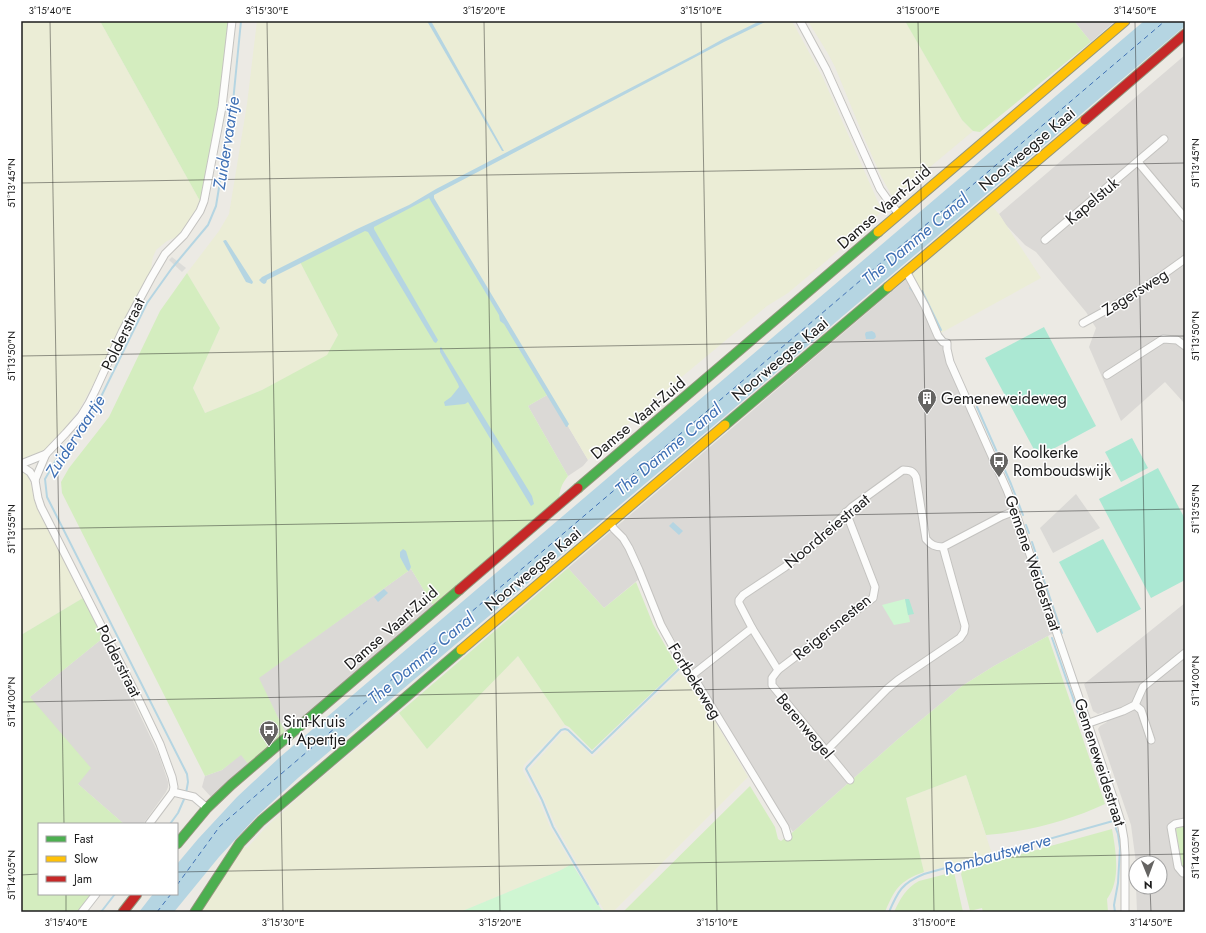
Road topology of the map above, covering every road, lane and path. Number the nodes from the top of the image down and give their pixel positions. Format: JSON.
{"nodes":[{"id":1,"x":232,"y":21,"type":"edge"},
{"id":2,"x":800,"y":21,"type":"edge"},
{"id":3,"x":1125,"y":21,"type":"edge"},
{"id":4,"x":1185,"y":34,"type":"edge"},
{"id":5,"x":1164,"y":140,"type":"dead end"},
{"id":6,"x":1138,"y":162,"type":"junction"},
{"id":7,"x":899,"y":214,"type":"junction"},
{"id":8,"x":1185,"y":218,"type":"edge"},
{"id":9,"x":1045,"y":240,"type":"dead end"},
{"id":10,"x":1185,"y":259,"type":"edge"},
{"id":11,"x":906,"y":271,"type":"junction"},
{"id":12,"x":1083,"y":323,"type":"dead end"},
{"id":13,"x":1185,"y":346,"type":"edge"},
{"id":14,"x":1107,"y":375,"type":"dead end"},
{"id":15,"x":46,"y":454,"type":"junction"},
{"id":16,"x":21,"y":465,"type":"edge"},
{"id":17,"x":35,"y":480,"type":"junction"},
{"id":18,"x":1015,"y":511,"type":"junction"},
{"id":19,"x":846,"y":512,"type":"junction"},
{"id":20,"x":610,"y":523,"type":"junction"},
{"id":21,"x":943,"y":547,"type":"junction"},
{"id":22,"x":752,"y":628,"type":"junction"},
{"id":23,"x":1185,"y":653,"type":"edge"},
{"id":24,"x":778,"y":670,"type":"junction"},
{"id":25,"x":691,"y":676,"type":"junction"},
{"id":26,"x":1075,"y":684,"type":"joint"},
{"id":27,"x":1135,"y":705,"type":"junction"},
{"id":28,"x":1089,"y":723,"type":"junction"},
{"id":29,"x":1151,"y":740,"type":"dead end"},
{"id":30,"x":826,"y":750,"type":"junction"},
{"id":31,"x":850,"y":780,"type":"dead end"},
{"id":32,"x":176,"y":792,"type":"junction"},
{"id":33,"x":207,"y":808,"type":"junction"},
{"id":34,"x":1185,"y":822,"type":"edge"},
{"id":35,"x":150,"y":823,"type":"edge"},
{"id":36,"x":788,"y":837,"type":"dead end"},
{"id":37,"x":178,"y":843,"type":"edge"},
{"id":38,"x":1185,"y":873,"type":"edge"},
{"id":39,"x":95,"y":895,"type":"edge"},
{"id":40,"x":136,"y":895,"type":"edge"},
{"id":41,"x":82,"y":912,"type":"edge"},
{"id":42,"x":123,"y":912,"type":"edge"},
{"id":43,"x":195,"y":912,"type":"edge"},
{"id":44,"x":1125,"y":912,"type":"edge"}],
"edges":[{"from":1,"to":15,"type":"street","name":"Polderstraat"},
{"from":2,"to":7,"type":"street"},
{"from":3,"to":7,"type":"street","name":"Damse Vaart-Zuid"},
{"from":4,"to":11,"type":"street","name":"Noorweegse Kaai"},
{"from":5,"to":6,"type":"street","name":"Kapelstuk"},
{"from":6,"to":8,"type":"street"},
{"from":6,"to":9,"type":"street","name":"Kapelstuk"},
{"from":7,"to":33,"type":"street","name":"Damse Vaart-Zuid"},
{"from":10,"to":12,"type":"street","name":"Zagersweg"},
{"from":11,"to":18,"type":"street","name":"Gemene Weidestraat"},
{"from":11,"to":20,"type":"street","name":"Noorweegse Kaai"},
{"from":13,"to":14,"type":"street"},
{"from":15,"to":16,"type":"street"},
{"from":15,"to":17,"type":"street","name":"Polderstraat"},
{"from":16,"to":17,"type":"street"},
{"from":17,"to":32,"type":"street","name":"Polderstraat"},
{"from":18,"to":21,"type":"street"},
{"from":18,"to":26,"type":"street","name":"Gemene Weidestraat"},
{"from":19,"to":21,"type":"street","name":"Noordreiestraat"},
{"from":19,"to":22,"type":"street","name":"Noordreiestraat"},
{"from":19,"to":24,"type":"street","name":"Reigersnesten"},
{"from":20,"to":25,"type":"street","name":"Fortbekeweg"},
{"from":20,"to":43,"type":"street","name":"Noorweegse Kaai"},
{"from":21,"to":30,"type":"street"},
{"from":22,"to":24,"type":"street","name":"Berenwegel"},
{"from":22,"to":25,"type":"street"},
{"from":23,"to":27,"type":"street"},
{"from":24,"to":30,"type":"street","name":"Berenwegel"},
{"from":25,"to":36,"type":"street","name":"Fortbekeweg"},
{"from":26,"to":28,"type":"street","name":"Gemeneweidestraat"},
{"from":27,"to":28,"type":"street"},
{"from":27,"to":29,"type":"street"},
{"from":28,"to":44,"type":"street","name":"Gemeneweidestraat"},
{"from":30,"to":31,"type":"street","name":"Berenwegel"},
{"from":32,"to":33,"type":"street"},
{"from":32,"to":35,"type":"street"},
{"from":33,"to":37,"type":"street","name":"Damse Vaart-Zuid"},
{"from":34,"to":38,"type":"street"},
{"from":39,"to":41,"type":"street"},
{"from":40,"to":42,"type":"street"}]}
